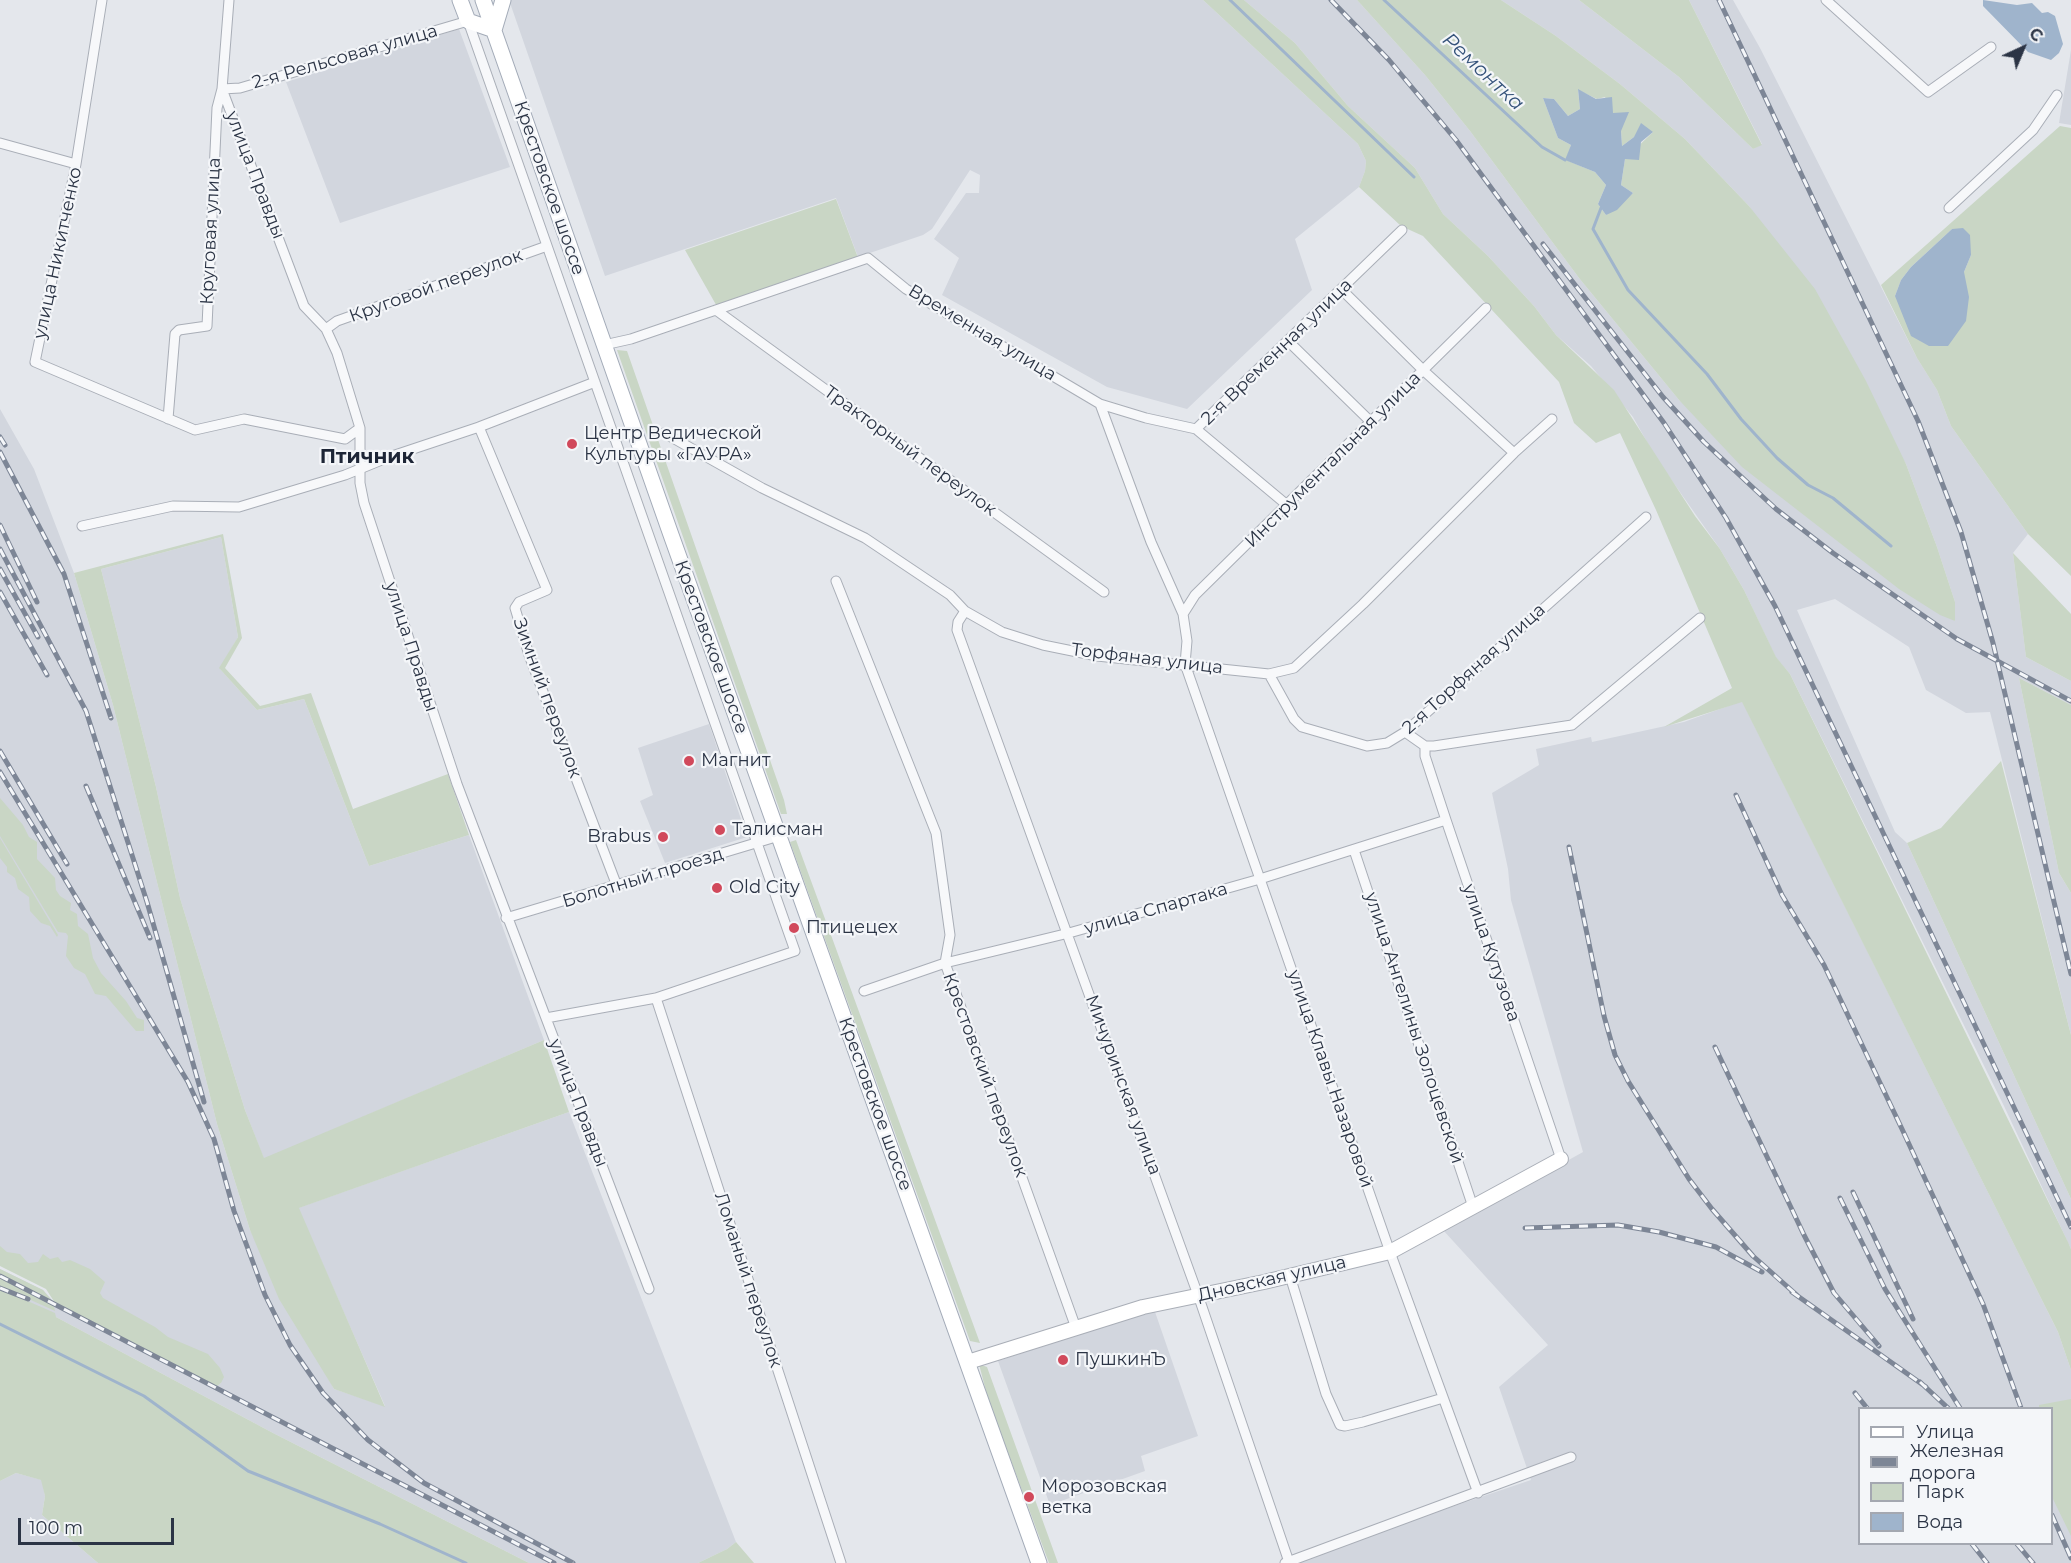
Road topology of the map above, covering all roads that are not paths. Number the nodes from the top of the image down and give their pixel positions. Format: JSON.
{"nodes":[{"id":1,"x":102,"y":0,"type":"edge"},
{"id":2,"x":230,"y":0,"type":"edge"},
{"id":3,"x":460,"y":0,"type":"edge"},
{"id":4,"x":483,"y":0,"type":"edge"},
{"id":5,"x":503,"y":0,"type":"edge"},
{"id":6,"x":1826,"y":0,"type":"edge"},
{"id":7,"x":468,"y":21,"type":"junction"},
{"id":8,"x":494,"y":30,"type":"junction"},
{"id":9,"x":1990,"y":47,"type":"dead end"},
{"id":10,"x":222,"y":89,"type":"junction"},
{"id":11,"x":2057,"y":95,"type":"dead end"},
{"id":12,"x":0,"y":143,"type":"edge"},
{"id":13,"x":76,"y":164,"type":"junction"},
{"id":14,"x":1949,"y":208,"type":"dead end"},
{"id":15,"x":1402,"y":230,"type":"dead end"},
{"id":16,"x":547,"y":246,"type":"junction"},
{"id":17,"x":1341,"y":290,"type":"junction"},
{"id":18,"x":1486,"y":308,"type":"dead end"},
{"id":19,"x":716,"y":310,"type":"junction"},
{"id":20,"x":326,"y":328,"type":"junction"},
{"id":21,"x":1288,"y":341,"type":"junction"},
{"id":22,"x":604,"y":345,"type":"junction"},
{"id":23,"x":1424,"y":371,"type":"junction"},
{"id":24,"x":595,"y":382,"type":"junction"},
{"id":25,"x":1100,"y":404,"type":"junction"},
{"id":26,"x":168,"y":419,"type":"junction"},
{"id":27,"x":1551,"y":419,"type":"dead end"},
{"id":28,"x":1371,"y":422,"type":"junction"},
{"id":29,"x":480,"y":427,"type":"junction"},
{"id":30,"x":360,"y":428,"type":"junction"},
{"id":31,"x":1196,"y":429,"type":"junction"},
{"id":32,"x":664,"y":433,"type":"dead end"},
{"id":33,"x":1514,"y":453,"type":"junction"},
{"id":34,"x":362,"y":467,"type":"junction"},
{"id":35,"x":1287,"y":506,"type":"junction"},
{"id":36,"x":1646,"y":517,"type":"dead end"},
{"id":37,"x":82,"y":526,"type":"dead end"},
{"id":38,"x":836,"y":581,"type":"dead end"},
{"id":39,"x":1104,"y":592,"type":"dead end"},
{"id":40,"x":964,"y":612,"type":"junction"},
{"id":41,"x":1183,"y":614,"type":"junction"},
{"id":42,"x":1700,"y":618,"type":"dead end"},
{"id":43,"x":1185,"y":664,"type":"junction"},
{"id":44,"x":1269,"y":674,"type":"junction"},
{"id":45,"x":1405,"y":732,"type":"junction"},
{"id":46,"x":1425,"y":746,"type":"junction"},
{"id":47,"x":1446,"y":820,"type":"junction"},
{"id":48,"x":779,"y":836,"type":"junction"},
{"id":49,"x":757,"y":843,"type":"junction"},
{"id":50,"x":1354,"y":850,"type":"junction"},
{"id":51,"x":1260,"y":879,"type":"junction"},
{"id":52,"x":617,"y":886,"type":"junction"},
{"id":53,"x":506,"y":918,"type":"junction"},
{"id":54,"x":1069,"y":933,"type":"junction"},
{"id":55,"x":945,"y":963,"type":"junction"},
{"id":56,"x":864,"y":991,"type":"dead end"},
{"id":57,"x":656,"y":998,"type":"junction"},
{"id":58,"x":546,"y":1018,"type":"junction"},
{"id":59,"x":1561,"y":1159,"type":"joint"},
{"id":60,"x":1473,"y":1207,"type":"junction"},
{"id":61,"x":1390,"y":1252,"type":"junction"},
{"id":62,"x":1290,"y":1276,"type":"junction"},
{"id":63,"x":649,"y":1289,"type":"dead end"},
{"id":64,"x":1198,"y":1295,"type":"junction"},
{"id":65,"x":1076,"y":1328,"type":"junction"},
{"id":66,"x":968,"y":1362,"type":"junction"},
{"id":67,"x":1443,"y":1398,"type":"junction"},
{"id":68,"x":1571,"y":1457,"type":"dead end"},
{"id":69,"x":1478,"y":1493,"type":"junction"},
{"id":70,"x":1287,"y":1562,"type":"edge"},
{"id":71,"x":841,"y":1563,"type":"edge"},
{"id":72,"x":1039,"y":1563,"type":"edge"}],
"edges":[{"from":1,"to":13,"type":"street","name":"улица Никитченко"},
{"from":2,"to":10,"type":"street","name":"улица Правды"},
{"from":3,"to":7,"type":"main road"},
{"from":4,"to":8,"type":"main road","name":"Крестовское шоссе"},
{"from":5,"to":8,"type":"main road"},
{"from":6,"to":9,"type":"street"},
{"from":7,"to":8,"type":"main road"},
{"from":7,"to":10,"type":"street","name":"2-я Рельсовая улица"},
{"from":7,"to":16,"type":"street"},
{"from":8,"to":22,"type":"main road","name":"Крестовское шоссе"},
{"from":10,"to":20,"type":"street","name":"улица Правды"},
{"from":10,"to":26,"type":"street","name":"Круговая улица"},
{"from":11,"to":14,"type":"street"},
{"from":12,"to":13,"type":"street"},
{"from":13,"to":26,"type":"street","name":"улица Никитченко"},
{"from":15,"to":17,"type":"street","name":"2-я Временная улица"},
{"from":16,"to":20,"type":"street","name":"Круговой переулок"},
{"from":16,"to":24,"type":"street"},
{"from":17,"to":21,"type":"street","name":"2-я Временная улица"},
{"from":17,"to":23,"type":"street"},
{"from":18,"to":23,"type":"street","name":"Инструментальная улица"},
{"from":19,"to":22,"type":"street","name":"Временная улица"},
{"from":19,"to":25,"type":"street","name":"Временная улица"},
{"from":19,"to":39,"type":"street","name":"Тракторный переулок"},
{"from":20,"to":30,"type":"street","name":"улица Правды"},
{"from":21,"to":28,"type":"street"},
{"from":21,"to":31,"type":"street","name":"2-я Временная улица"},
{"from":22,"to":48,"type":"main road","name":"Крестовское шоссе"},
{"from":23,"to":28,"type":"street","name":"Инструментальная улица"},
{"from":23,"to":33,"type":"street"},
{"from":24,"to":29,"type":"street"},
{"from":24,"to":49,"type":"street"},
{"from":25,"to":31,"type":"street","name":"2-я Временная улица"},
{"from":25,"to":41,"type":"street"},
{"from":26,"to":30,"type":"street"},
{"from":27,"to":33,"type":"street","name":"Торфяная улица"},
{"from":28,"to":35,"type":"street","name":"Инструментальная улица"},
{"from":29,"to":34,"type":"street"},
{"from":29,"to":52,"type":"street","name":"Зимний переулок"},
{"from":30,"to":34,"type":"street","name":"улица Правды"},
{"from":31,"to":35,"type":"street"},
{"from":32,"to":40,"type":"street","name":"Торфяная улица"},
{"from":33,"to":44,"type":"street","name":"Торфяная улица"},
{"from":34,"to":37,"type":"street"},
{"from":34,"to":53,"type":"street","name":"улица Правды"},
{"from":35,"to":41,"type":"street","name":"Инструментальная улица"},
{"from":36,"to":45,"type":"street","name":"2-я Торфяная улица"},
{"from":38,"to":55,"type":"street","name":"Крестовский переулок"},
{"from":40,"to":43,"type":"street","name":"Торфяная улица"},
{"from":40,"to":54,"type":"street","name":"Мичуринская улица"},
{"from":41,"to":43,"type":"street"},
{"from":42,"to":46,"type":"street"},
{"from":43,"to":44,"type":"street","name":"Торфяная улица"},
{"from":43,"to":51,"type":"street","name":"улица Клавы Назаровой"},
{"from":44,"to":45,"type":"street","name":"2-я Торфяная улица"},
{"from":45,"to":46,"type":"street"},
{"from":46,"to":47,"type":"street","name":"улица Кутузова"},
{"from":47,"to":50,"type":"street","name":"улица Спартака"},
{"from":47,"to":59,"type":"street","name":"улица Кутузова"},
{"from":48,"to":49,"type":"street","name":"Болотный проезд"},
{"from":48,"to":66,"type":"main road","name":"Крестовское шоссе"},
{"from":49,"to":52,"type":"street","name":"Болотный проезд"},
{"from":49,"to":57,"type":"street"},
{"from":50,"to":51,"type":"street","name":"улица Спартака"},
{"from":50,"to":60,"type":"street","name":"улица Ангелины Золоцевской"},
{"from":51,"to":54,"type":"street","name":"улица Спартака"},
{"from":51,"to":61,"type":"street","name":"улица Клавы Назаровой"},
{"from":52,"to":53,"type":"street","name":"Болотный проезд"},
{"from":53,"to":58,"type":"street","name":"улица Правды"},
{"from":54,"to":55,"type":"street","name":"улица Спартака"},
{"from":54,"to":64,"type":"street","name":"Мичуринская улица"},
{"from":55,"to":56,"type":"street","name":"улица Спартака"},
{"from":55,"to":65,"type":"street","name":"Крестовский переулок"},
{"from":57,"to":58,"type":"street"},
{"from":57,"to":71,"type":"street","name":"Ломаный переулок"},
{"from":58,"to":63,"type":"street","name":"улица Правды"},
{"from":59,"to":60,"type":"street","name":"Дновская улица"},
{"from":60,"to":61,"type":"street","name":"Дновская улица"},
{"from":61,"to":62,"type":"street","name":"Дновская улица"},
{"from":61,"to":67,"type":"street","name":"улица Клавы Назаровой"},
{"from":62,"to":64,"type":"street","name":"Дновская улица"},
{"from":62,"to":67,"type":"street"},
{"from":64,"to":65,"type":"street","name":"Дновская улица"},
{"from":64,"to":70,"type":"street","name":"Мичуринская улица"},
{"from":65,"to":66,"type":"street","name":"Дновская улица"},
{"from":66,"to":72,"type":"main road","name":"Крестовское шоссе"},
{"from":67,"to":69,"type":"street","name":"улица Клавы Назаровой"},
{"from":68,"to":69,"type":"street"},
{"from":69,"to":70,"type":"street"}]}
